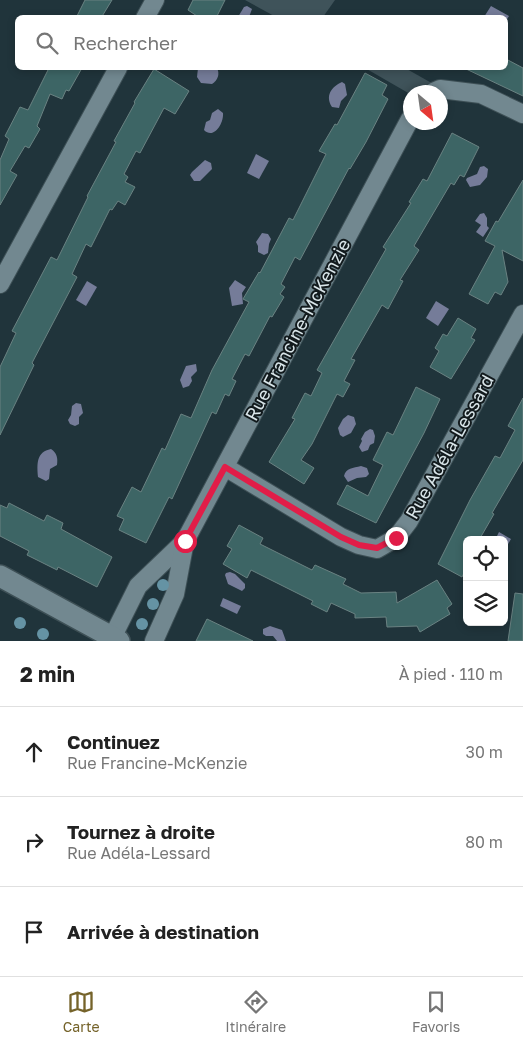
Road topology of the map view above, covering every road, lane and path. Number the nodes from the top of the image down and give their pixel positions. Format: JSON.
{"nodes":[{"id":1,"x":155,"y":0,"type":"edge"},
{"id":2,"x":147,"y":15,"type":"edge"},
{"id":3,"x":117,"y":70,"type":"edge"},
{"id":4,"x":448,"y":90,"type":"edge"},
{"id":5,"x":523,"y":114,"type":"edge"},
{"id":6,"x":404,"y":130,"type":"edge"},
{"id":7,"x":0,"y":284,"type":"edge"},
{"id":8,"x":523,"y":314,"type":"edge"},
{"id":9,"x":225,"y":467,"type":"junction"},
{"id":10,"x":185,"y":541,"type":"junction"},
{"id":11,"x":0,"y":576,"type":"edge"},
{"id":12,"x":116,"y":639,"type":"edge"},
{"id":13,"x":154,"y":641,"type":"edge"}],
"edges":[{"from":1,"to":2,"type":"street"},
{"from":3,"to":7,"type":"street"},
{"from":4,"to":5,"type":"street"},
{"from":6,"to":9,"type":"street","name":"Rue Francine-McKenzie"},
{"from":8,"to":9,"type":"street","name":"Rue Adéla-Lessard"},
{"from":9,"to":10,"type":"street","name":"Rue Francine-McKenzie"},
{"from":10,"to":12,"type":"street","name":"Rue Francine-McKenzie"},
{"from":10,"to":13,"type":"street","name":"Rue Francine-McKenzie"},
{"from":11,"to":12,"type":"street"}]}
